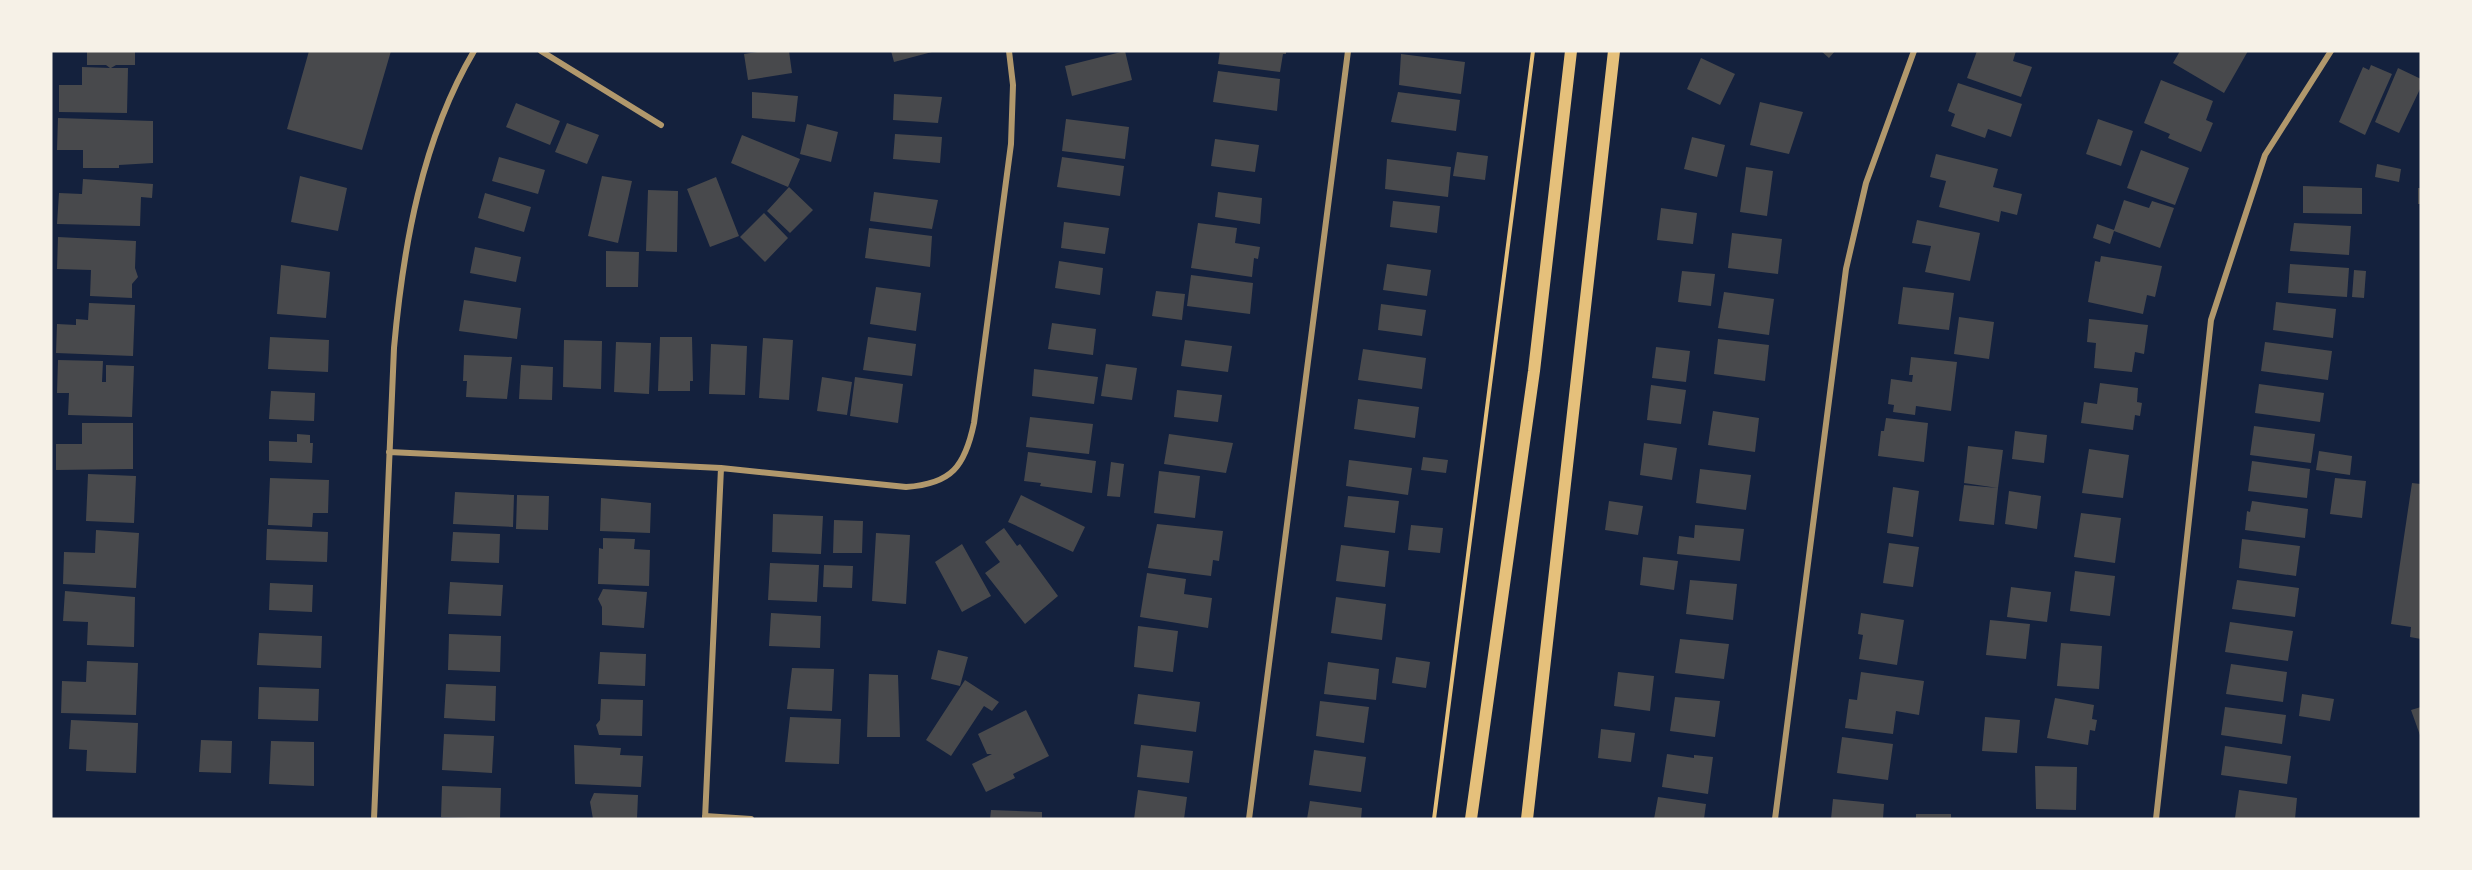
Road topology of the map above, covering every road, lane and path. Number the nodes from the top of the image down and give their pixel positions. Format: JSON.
{"nodes":[{"id":1,"x":474,"y":51,"type":"edge"},
{"id":2,"x":541,"y":51,"type":"edge"},
{"id":3,"x":1009,"y":51,"type":"edge"},
{"id":4,"x":1348,"y":51,"type":"edge"},
{"id":5,"x":1533,"y":51,"type":"edge"},
{"id":6,"x":1571,"y":51,"type":"edge"},
{"id":7,"x":1614,"y":51,"type":"edge"},
{"id":8,"x":1914,"y":51,"type":"edge"},
{"id":9,"x":2331,"y":51,"type":"edge"},
{"id":10,"x":661,"y":125,"type":"dead end"},
{"id":11,"x":390,"y":452,"type":"junction"},
{"id":12,"x":721,"y":468,"type":"junction"},
{"id":13,"x":705,"y":818,"type":"edge"},
{"id":14,"x":374,"y":819,"type":"edge"},
{"id":15,"x":751,"y":819,"type":"edge"},
{"id":16,"x":1249,"y":819,"type":"edge"},
{"id":17,"x":1434,"y":819,"type":"edge"},
{"id":18,"x":1471,"y":819,"type":"edge"},
{"id":19,"x":1527,"y":819,"type":"edge"},
{"id":20,"x":1775,"y":819,"type":"edge"},
{"id":21,"x":2156,"y":819,"type":"edge"}],
"edges":[{"from":1,"to":11,"type":"street"},
{"from":2,"to":10,"type":"street"},
{"from":3,"to":12,"type":"street"},
{"from":4,"to":16,"type":"street"},
{"from":5,"to":17,"type":"path"},
{"from":6,"to":18,"type":"main road"},
{"from":7,"to":19,"type":"main road"},
{"from":8,"to":20,"type":"street"},
{"from":9,"to":21,"type":"street"},
{"from":11,"to":12,"type":"street"},
{"from":11,"to":14,"type":"street"},
{"from":12,"to":13,"type":"street"},
{"from":13,"to":15,"type":"street"}]}
